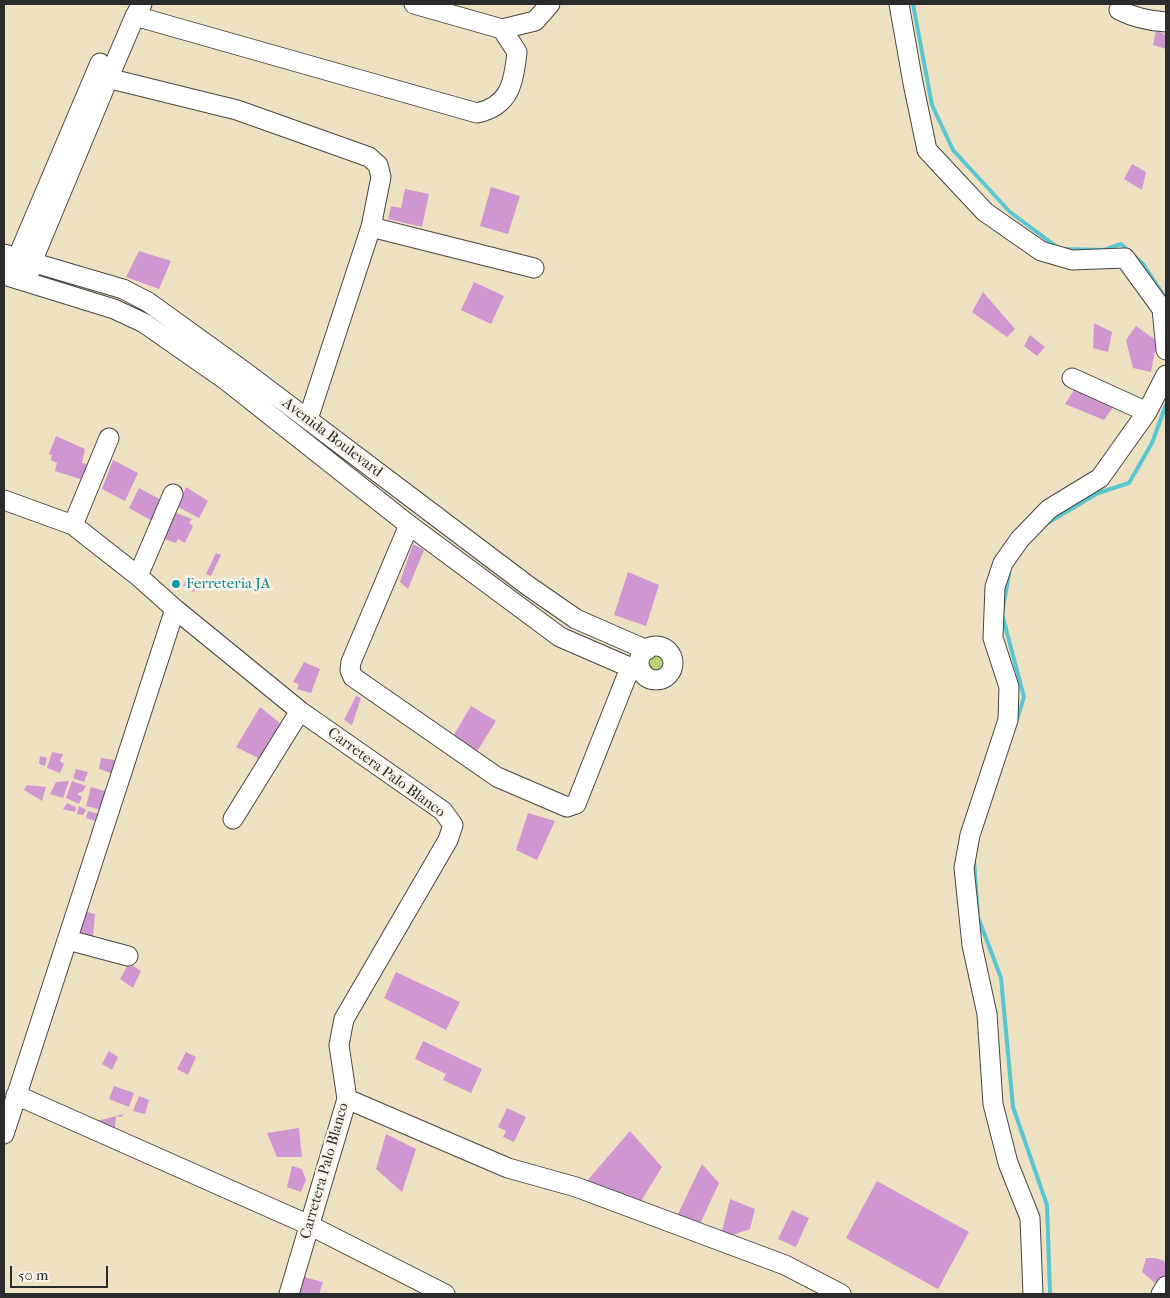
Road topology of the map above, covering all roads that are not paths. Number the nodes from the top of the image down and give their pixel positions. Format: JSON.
{"nodes":[{"id":1,"x":414,"y":4,"type":"edge"},
{"id":2,"x":550,"y":4,"type":"edge"},
{"id":3,"x":899,"y":4,"type":"edge"},
{"id":4,"x":136,"y":8,"type":"edge"},
{"id":5,"x":1119,"y":10,"type":"dead end"},
{"id":6,"x":1166,"y":22,"type":"edge"},
{"id":7,"x":502,"y":29,"type":"junction"},
{"id":8,"x":102,"y":76,"type":"junction"},
{"id":9,"x":371,"y":227,"type":"junction"},
{"id":10,"x":17,"y":258,"type":"edge"},
{"id":11,"x":534,"y":268,"type":"dead end"},
{"id":12,"x":14,"y":278,"type":"edge"},
{"id":13,"x":1166,"y":350,"type":"edge"},
{"id":14,"x":1166,"y":375,"type":"edge"},
{"id":15,"x":1072,"y":378,"type":"dead end"},
{"id":16,"x":1147,"y":412,"type":"junction"},
{"id":17,"x":308,"y":420,"type":"junction"},
{"id":18,"x":109,"y":438,"type":"dead end"},
{"id":19,"x":172,"y":494,"type":"dead end"},
{"id":20,"x":4,"y":500,"type":"edge"},
{"id":21,"x":73,"y":525,"type":"junction"},
{"id":22,"x":409,"y":525,"type":"junction"},
{"id":23,"x":138,"y":576,"type":"junction"},
{"id":24,"x":175,"y":609,"type":"junction"},
{"id":25,"x":647,"y":650,"type":"junction"},
{"id":26,"x":637,"y":671,"type":"junction"},
{"id":27,"x":300,"y":711,"type":"junction"},
{"id":28,"x":233,"y":819,"type":"dead end"},
{"id":29,"x":68,"y":940,"type":"junction"},
{"id":30,"x":128,"y":956,"type":"dead end"},
{"id":31,"x":16,"y":1095,"type":"junction"},
{"id":32,"x":347,"y":1099,"type":"junction"},
{"id":33,"x":4,"y":1134,"type":"edge"},
{"id":34,"x":309,"y":1225,"type":"junction"},
{"id":35,"x":1166,"y":1286,"type":"edge"},
{"id":36,"x":289,"y":1294,"type":"edge"},
{"id":37,"x":446,"y":1294,"type":"edge"},
{"id":38,"x":841,"y":1294,"type":"edge"},
{"id":39,"x":1033,"y":1294,"type":"edge"},
{"id":40,"x":1161,"y":1294,"type":"edge"}],
"edges":[{"from":1,"to":7,"type":"street"},
{"from":2,"to":7,"type":"street"},
{"from":3,"to":13,"type":"street"},
{"from":4,"to":7,"type":"street"},
{"from":4,"to":8,"type":"street"},
{"from":5,"to":6,"type":"street"},
{"from":8,"to":9,"type":"street"},
{"from":8,"to":10,"type":"street"},
{"from":9,"to":11,"type":"street"},
{"from":9,"to":17,"type":"street"},
{"from":10,"to":12,"type":"street"},
{"from":10,"to":17,"type":"street","name":"Avenida Boulevard"},
{"from":12,"to":22,"type":"street","name":"Avenida Boulevard"},
{"from":14,"to":16,"type":"street"},
{"from":15,"to":16,"type":"street"},
{"from":16,"to":39,"type":"street"},
{"from":17,"to":25,"type":"street","name":"Avenida Boulevard"},
{"from":18,"to":21,"type":"street"},
{"from":19,"to":23,"type":"street"},
{"from":20,"to":21,"type":"street","name":"Carretera Palo Blanco"},
{"from":21,"to":23,"type":"street","name":"Carretera Palo Blanco"},
{"from":22,"to":26,"type":"street","name":"Avenida Boulevard"},
{"from":22,"to":26,"type":"street"},
{"from":23,"to":24,"type":"street","name":"Carretera Palo Blanco"},
{"from":24,"to":27,"type":"street","name":"Carretera Palo Blanco"},
{"from":24,"to":29,"type":"street"},
{"from":25,"to":26,"type":"street"},
{"from":25,"to":26,"type":"street"},
{"from":27,"to":28,"type":"street"},
{"from":27,"to":32,"type":"street","name":"Carretera Palo Blanco"},
{"from":29,"to":30,"type":"street"},
{"from":29,"to":31,"type":"street"},
{"from":31,"to":33,"type":"street"},
{"from":31,"to":34,"type":"street"},
{"from":32,"to":34,"type":"street","name":"Carretera Palo Blanco"},
{"from":32,"to":38,"type":"street"},
{"from":34,"to":36,"type":"street","name":"Carretera Palo Blanco"},
{"from":34,"to":37,"type":"street"},
{"from":35,"to":40,"type":"street"}]}
